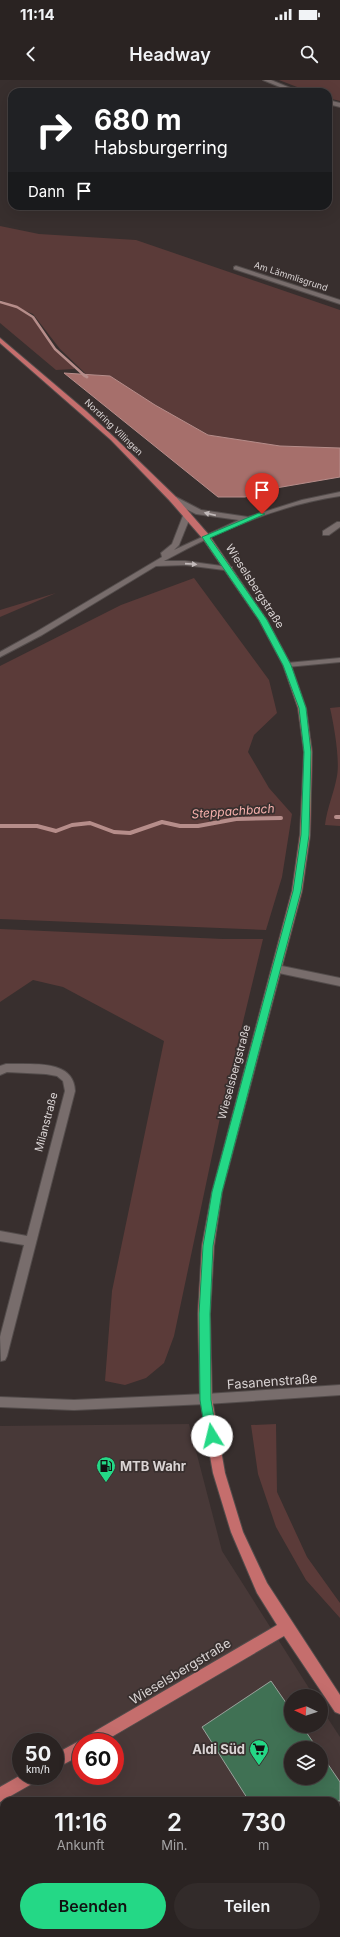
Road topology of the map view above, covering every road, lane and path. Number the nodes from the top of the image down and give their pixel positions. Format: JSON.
{"nodes":[{"id":1,"x":266,"y":80,"type":"edge"},
{"id":2,"x":287,"y":88,"type":"edge"},
{"id":3,"x":236,"y":268,"type":"dead end"},
{"id":4,"x":340,"y":302,"type":"edge"},
{"id":5,"x":0,"y":340,"type":"edge"},
{"id":6,"x":340,"y":494,"type":"edge"},
{"id":7,"x":174,"y":499,"type":"junction"},
{"id":8,"x":187,"y":515,"type":"junction"},
{"id":9,"x":248,"y":519,"type":"junction"},
{"id":10,"x":340,"y":524,"type":"edge"},
{"id":11,"x":326,"y":533,"type":"dead end"},
{"id":12,"x":206,"y":537,"type":"junction"},
{"id":13,"x":154,"y":564,"type":"junction"},
{"id":14,"x":228,"y":569,"type":"junction"},
{"id":15,"x":0,"y":655,"type":"edge"},
{"id":16,"x":340,"y":660,"type":"edge"},
{"id":17,"x":287,"y":665,"type":"junction"},
{"id":18,"x":276,"y":970,"type":"junction"},
{"id":19,"x":340,"y":982,"type":"edge"},
{"id":20,"x":0,"y":1071,"type":"edge"},
{"id":21,"x":0,"y":1236,"type":"edge"},
{"id":22,"x":31,"y":1241,"type":"junction"},
{"id":23,"x":1,"y":1356,"type":"dead end"},
{"id":24,"x":340,"y":1390,"type":"edge"},
{"id":25,"x":206,"y":1400,"type":"junction"},
{"id":26,"x":0,"y":1402,"type":"edge"},
{"id":27,"x":286,"y":1627,"type":"junction"},
{"id":28,"x":340,"y":1707,"type":"edge"},
{"id":29,"x":105,"y":1733,"type":"edge"},
{"id":30,"x":17,"y":1785,"type":"edge"},
{"id":31,"x":0,"y":1795,"type":"edge"}],
"edges":[{"from":1,"to":2,"type":"street"},
{"from":3,"to":4,"type":"street","name":"Am Lämmlisgrund"},
{"from":5,"to":7,"type":"main road","name":"Nordring Villingen"},
{"from":6,"to":9,"type":"street"},
{"from":7,"to":8,"type":"main road","name":"Nordring Villingen"},
{"from":9,"to":7,"type":"street","one_way":true},
{"from":8,"to":12,"type":"main road","name":"Nordring Villingen"},
{"from":8,"to":13,"type":"street"},
{"from":9,"to":12,"type":"street"},
{"from":10,"to":11,"type":"street"},
{"from":12,"to":13,"type":"street"},
{"from":12,"to":14,"type":"main road","name":"Wieselsbergstraße"},
{"from":13,"to":14,"type":"street","one_way":true},
{"from":13,"to":15,"type":"street"},
{"from":14,"to":17,"type":"main road","name":"Wieselsbergstraße"},
{"from":16,"to":17,"type":"street"},
{"from":17,"to":18,"type":"main road","name":"Wieselsbergstraße"},
{"from":18,"to":19,"type":"street"},
{"from":18,"to":25,"type":"main road","name":"Wieselsbergstraße"},
{"from":20,"to":22,"type":"street","name":"Milanstraße"},
{"from":21,"to":22,"type":"street"},
{"from":22,"to":23,"type":"street","name":"Milanstraße"},
{"from":24,"to":25,"type":"street","name":"Fasanenstraße"},
{"from":25,"to":26,"type":"street"},
{"from":25,"to":27,"type":"main road","name":"Wieselsbergstraße"},
{"from":27,"to":28,"type":"main road","name":"Wieselsbergstraße"},
{"from":27,"to":29,"type":"main road","name":"Wieselsbergstraße"},
{"from":30,"to":31,"type":"main road"}]}
